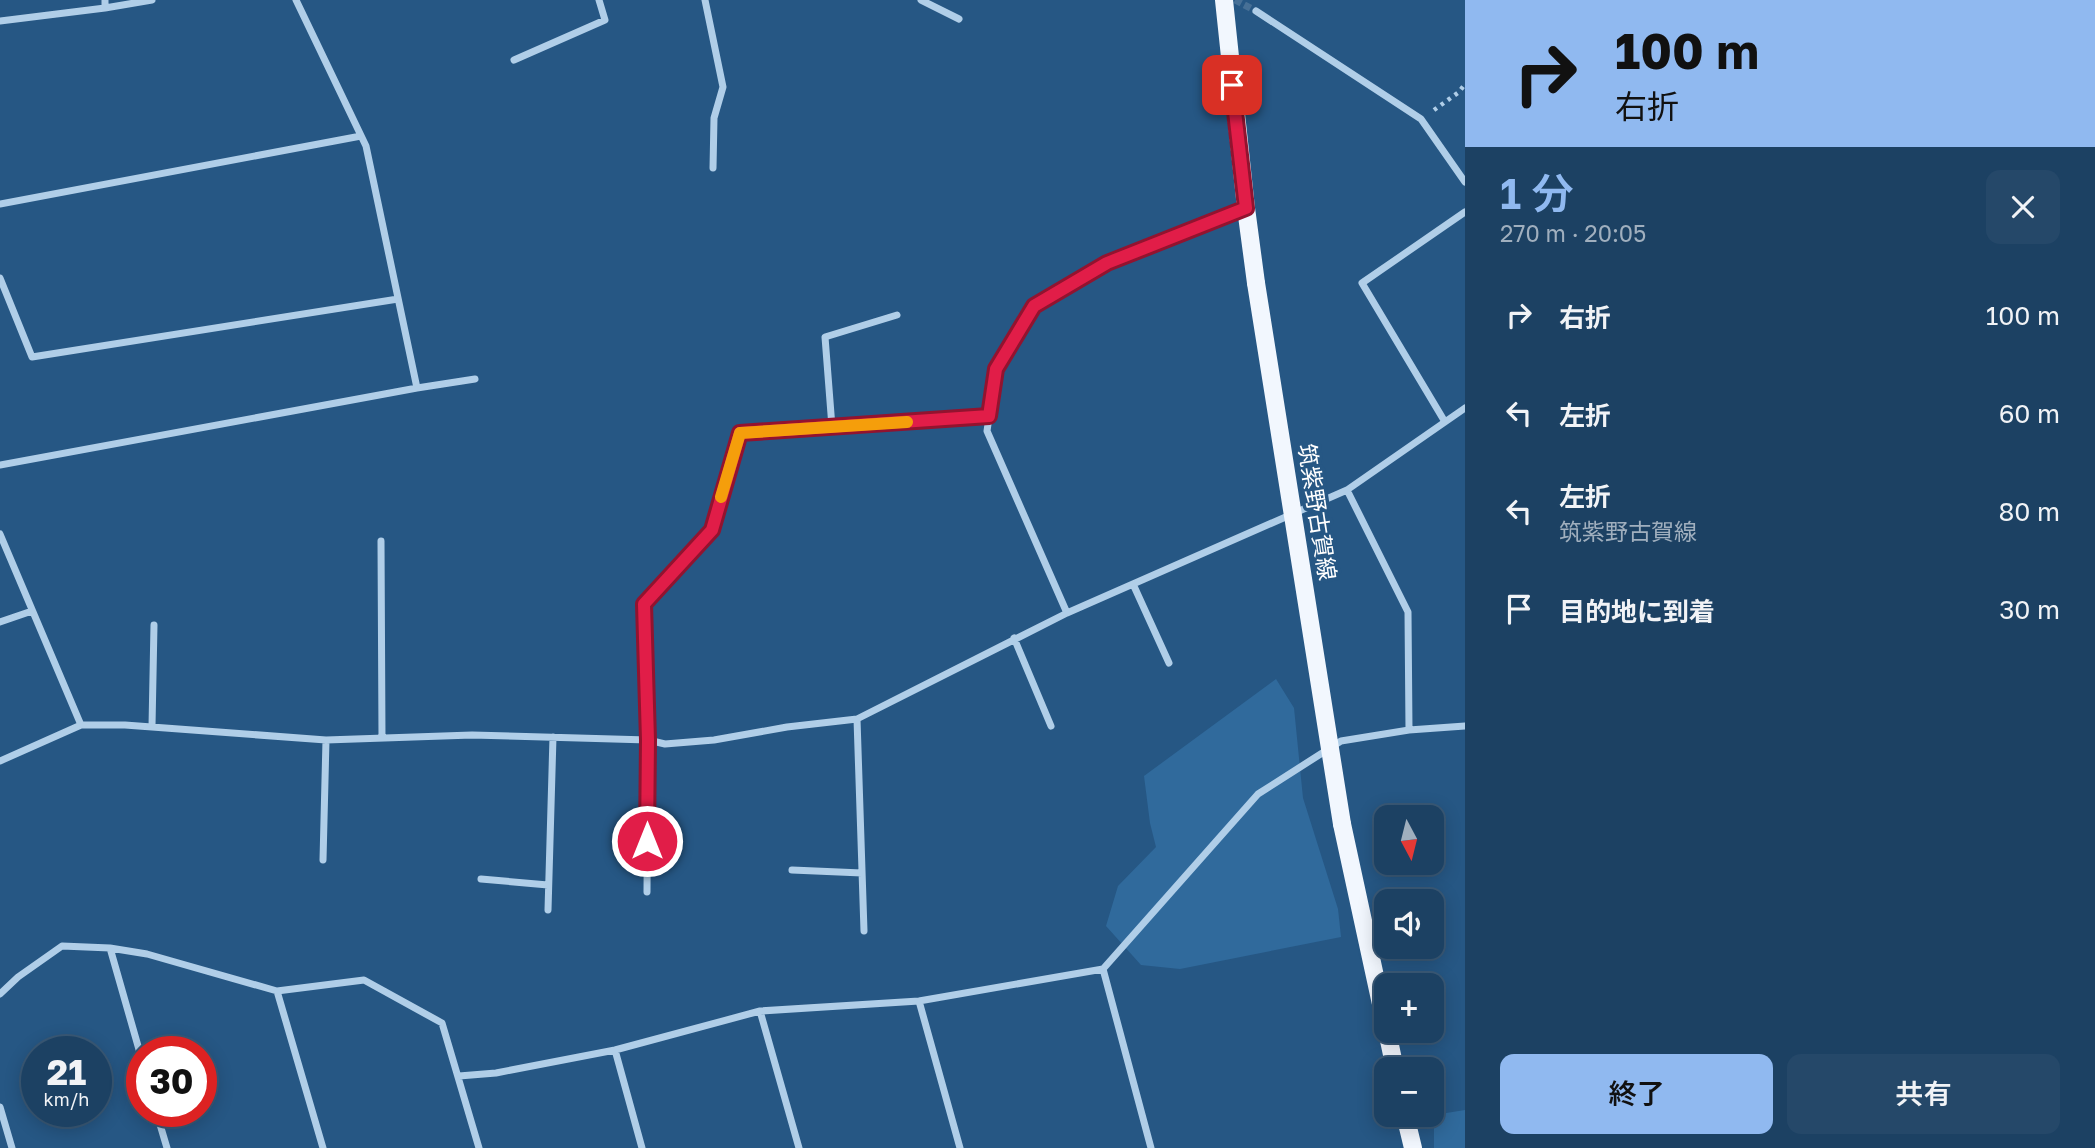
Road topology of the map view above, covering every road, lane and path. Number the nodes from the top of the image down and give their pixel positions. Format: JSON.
{"nodes":[{"id":1,"x":152,"y":0,"type":"edge"},
{"id":2,"x":296,"y":0,"type":"edge"},
{"id":3,"x":599,"y":0,"type":"edge"},
{"id":4,"x":705,"y":0,"type":"edge"},
{"id":5,"x":921,"y":0,"type":"edge"},
{"id":6,"x":1224,"y":0,"type":"edge"},
{"id":7,"x":105,"y":4,"type":"edge"},
{"id":8,"x":1256,"y":10,"type":"tunnel mouth"},
{"id":9,"x":959,"y":19,"type":"dead end"},
{"id":10,"x":0,"y":21,"type":"edge"},
{"id":11,"x":514,"y":60,"type":"dead end"},
{"id":12,"x":1465,"y":84,"type":"edge"},
{"id":13,"x":1422,"y":119,"type":"junction"},
{"id":14,"x":361,"y":136,"type":"junction"},
{"id":15,"x":713,"y":168,"type":"dead end"},
{"id":16,"x":1465,"y":182,"type":"edge"},
{"id":17,"x":0,"y":204,"type":"edge"},
{"id":18,"x":1246,"y":208,"type":"junction"},
{"id":19,"x":1465,"y":212,"type":"edge"},
{"id":20,"x":0,"y":278,"type":"edge"},
{"id":21,"x":398,"y":299,"type":"junction"},
{"id":22,"x":897,"y":315,"type":"dead end"},
{"id":23,"x":475,"y":379,"type":"dead end"},
{"id":24,"x":417,"y":388,"type":"junction"},
{"id":25,"x":1465,"y":408,"type":"edge"},
{"id":26,"x":989,"y":416,"type":"junction"},
{"id":27,"x":1445,"y":422,"type":"junction"},
{"id":28,"x":832,"y":427,"type":"junction"},
{"id":29,"x":0,"y":465,"type":"edge"},
{"id":30,"x":1348,"y":490,"type":"junction"},
{"id":31,"x":0,"y":534,"type":"edge"},
{"id":32,"x":381,"y":541,"type":"dead end"},
{"id":33,"x":1133,"y":584,"type":"junction"},
{"id":34,"x":32,"y":611,"type":"junction"},
{"id":35,"x":1067,"y":613,"type":"junction"},
{"id":36,"x":0,"y":622,"type":"edge"},
{"id":37,"x":154,"y":625,"type":"dead end"},
{"id":38,"x":1014,"y":638,"type":"junction"},
{"id":39,"x":1169,"y":663,"type":"dead end"},
{"id":40,"x":857,"y":719,"type":"junction"},
{"id":41,"x":81,"y":725,"type":"junction"},
{"id":42,"x":152,"y":726,"type":"junction"},
{"id":43,"x":1051,"y":726,"type":"dead end"},
{"id":44,"x":1465,"y":726,"type":"edge"},
{"id":45,"x":1409,"y":730,"type":"junction"},
{"id":46,"x":553,"y":737,"type":"junction"},
{"id":47,"x":382,"y":738,"type":"junction"},
{"id":48,"x":326,"y":740,"type":"junction"},
{"id":49,"x":648,"y":740,"type":"junction"},
{"id":50,"x":0,"y":761,"type":"edge"},
{"id":51,"x":323,"y":860,"type":"dead end"},
{"id":52,"x":792,"y":870,"type":"dead end"},
{"id":53,"x":862,"y":873,"type":"junction"},
{"id":54,"x":481,"y":879,"type":"dead end"},
{"id":55,"x":548,"y":885,"type":"junction"},
{"id":56,"x":647,"y":892,"type":"dead end"},
{"id":57,"x":548,"y":910,"type":"dead end"},
{"id":58,"x":864,"y":931,"type":"dead end"},
{"id":59,"x":110,"y":948,"type":"junction"},
{"id":60,"x":1102,"y":969,"type":"junction"},
{"id":61,"x":1374,"y":973,"type":"edge"},
{"id":62,"x":277,"y":991,"type":"junction"},
{"id":63,"x":0,"y":994,"type":"edge"},
{"id":64,"x":919,"y":1001,"type":"junction"},
{"id":65,"x":760,"y":1011,"type":"junction"},
{"id":66,"x":135,"y":1036,"type":"edge"},
{"id":67,"x":615,"y":1049,"type":"junction"},
{"id":68,"x":459,"y":1076,"type":"junction"},
{"id":69,"x":0,"y":1107,"type":"edge"},
{"id":70,"x":161,"y":1127,"type":"edge"},
{"id":71,"x":1408,"y":1127,"type":"edge"},
{"id":72,"x":12,"y":1148,"type":"edge"},
{"id":73,"x":167,"y":1148,"type":"edge"},
{"id":74,"x":323,"y":1148,"type":"edge"},
{"id":75,"x":480,"y":1148,"type":"edge"},
{"id":76,"x":642,"y":1148,"type":"edge"},
{"id":77,"x":799,"y":1148,"type":"edge"},
{"id":78,"x":960,"y":1148,"type":"edge"},
{"id":79,"x":1151,"y":1148,"type":"edge"},
{"id":80,"x":1413,"y":1148,"type":"edge"}],
"edges":[{"from":1,"to":7,"type":"street"},
{"from":2,"to":14,"type":"street"},
{"from":3,"to":11,"type":"street"},
{"from":4,"to":15,"type":"street"},
{"from":5,"to":9,"type":"street"},
{"from":6,"to":18,"type":"main road","name":"筑紫野古賀線"},
{"from":7,"to":10,"type":"street"},
{"from":8,"to":13,"type":"street"},
{"from":12,"to":13,"type":"path"},
{"from":13,"to":16,"type":"street"},
{"from":14,"to":17,"type":"street"},
{"from":14,"to":21,"type":"street"},
{"from":18,"to":26,"type":"street"},
{"from":18,"to":61,"type":"main road","name":"筑紫野古賀線","bridge":true},
{"from":19,"to":27,"type":"street"},
{"from":20,"to":21,"type":"street"},
{"from":21,"to":24,"type":"street"},
{"from":22,"to":28,"type":"street"},
{"from":23,"to":24,"type":"street"},
{"from":24,"to":29,"type":"street"},
{"from":25,"to":27,"type":"street"},
{"from":26,"to":28,"type":"street"},
{"from":26,"to":35,"type":"street"},
{"from":27,"to":30,"type":"street"},
{"from":28,"to":49,"type":"street"},
{"from":30,"to":33,"type":"street"},
{"from":30,"to":45,"type":"street"},
{"from":31,"to":34,"type":"street"},
{"from":32,"to":47,"type":"street"},
{"from":33,"to":35,"type":"street"},
{"from":33,"to":39,"type":"street"},
{"from":34,"to":36,"type":"street"},
{"from":34,"to":41,"type":"street"},
{"from":35,"to":38,"type":"street"},
{"from":37,"to":42,"type":"street"},
{"from":38,"to":40,"type":"street"},
{"from":38,"to":43,"type":"street"},
{"from":40,"to":49,"type":"street"},
{"from":40,"to":53,"type":"street"},
{"from":41,"to":42,"type":"street"},
{"from":41,"to":50,"type":"street"},
{"from":42,"to":48,"type":"street"},
{"from":44,"to":45,"type":"street"},
{"from":45,"to":60,"type":"street"},
{"from":46,"to":47,"type":"street"},
{"from":46,"to":49,"type":"street"},
{"from":46,"to":55,"type":"street"},
{"from":47,"to":48,"type":"street"},
{"from":48,"to":51,"type":"street"},
{"from":49,"to":56,"type":"street"},
{"from":52,"to":53,"type":"street"},
{"from":53,"to":58,"type":"street"},
{"from":54,"to":55,"type":"street"},
{"from":55,"to":57,"type":"street"},
{"from":59,"to":62,"type":"street"},
{"from":59,"to":63,"type":"street"},
{"from":59,"to":66,"type":"street"},
{"from":60,"to":64,"type":"street"},
{"from":60,"to":79,"type":"street"},
{"from":62,"to":68,"type":"street"},
{"from":62,"to":74,"type":"street"},
{"from":64,"to":65,"type":"street"},
{"from":64,"to":78,"type":"street"},
{"from":65,"to":67,"type":"street"},
{"from":65,"to":77,"type":"street"},
{"from":67,"to":68,"type":"street"},
{"from":67,"to":76,"type":"street"},
{"from":68,"to":75,"type":"street"},
{"from":69,"to":72,"type":"street"},
{"from":70,"to":73,"type":"street"},
{"from":71,"to":80,"type":"main road"}]}
